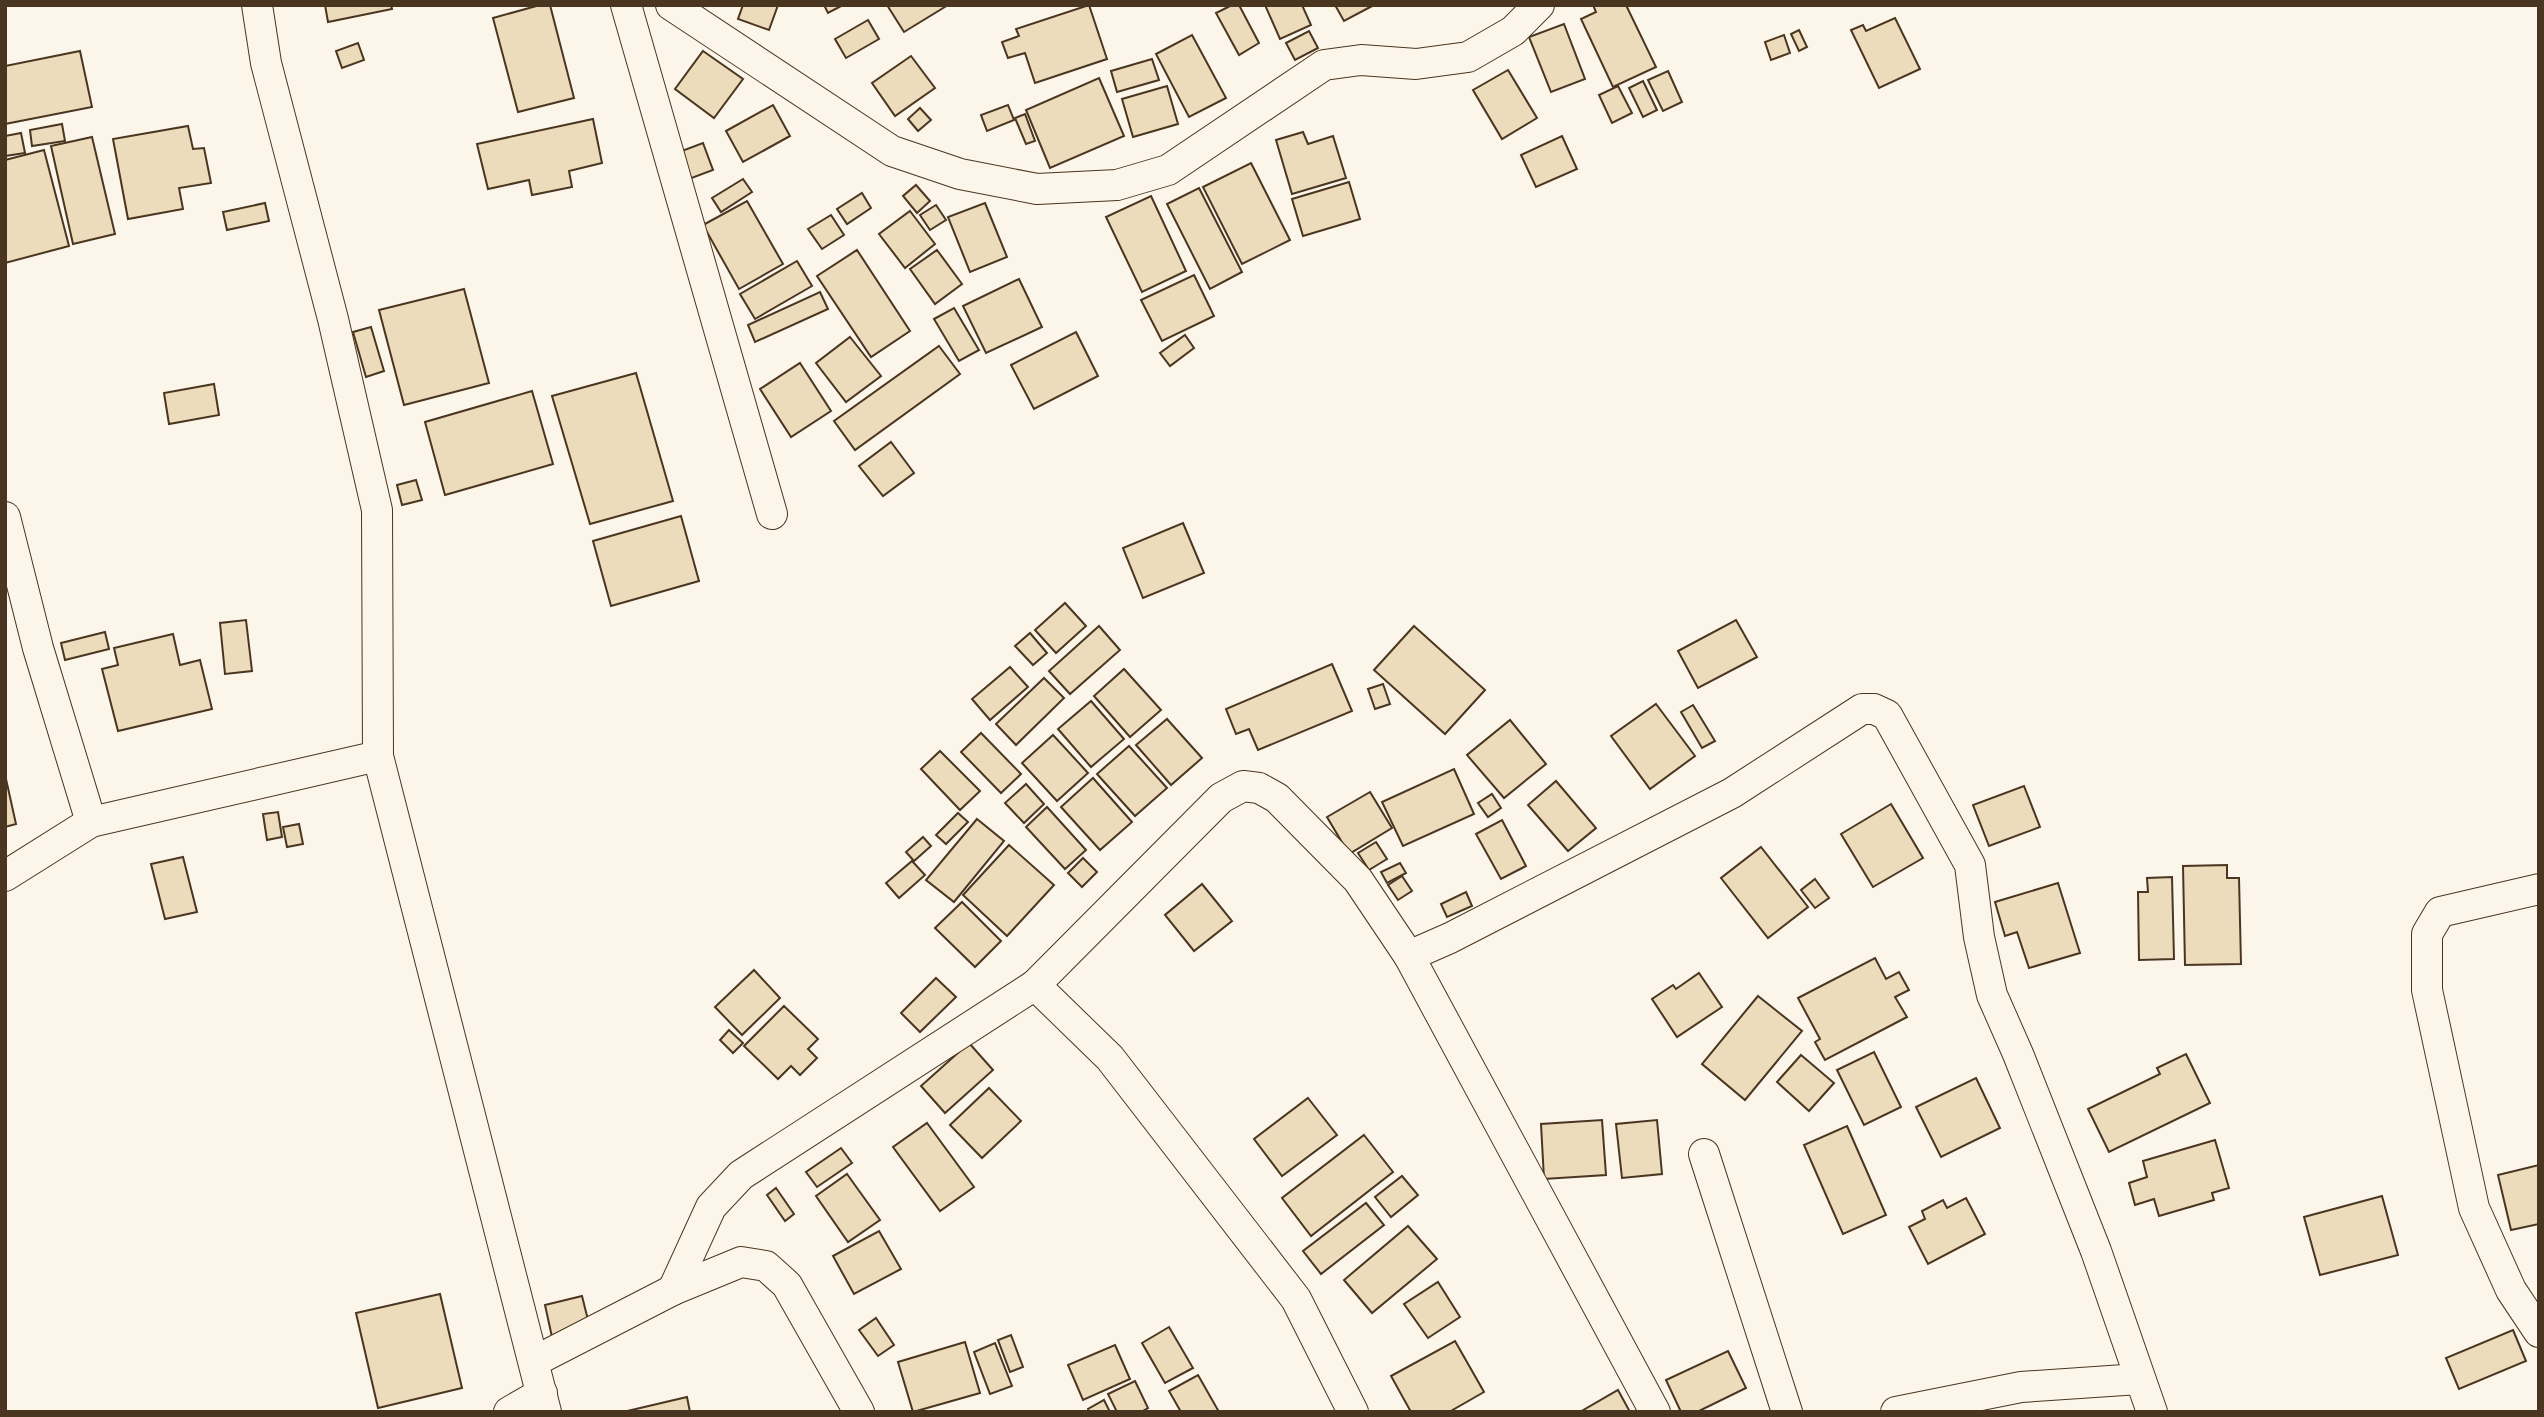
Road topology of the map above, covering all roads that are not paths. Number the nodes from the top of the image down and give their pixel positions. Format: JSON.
{"nodes":[{"id":1,"x":257,"y":5,"type":"edge"},
{"id":2,"x":626,"y":5,"type":"edge"},
{"id":3,"x":671,"y":5,"type":"edge"},
{"id":4,"x":1539,"y":5,"type":"edge"},
{"id":5,"x":772,"y":514,"type":"dead end"},
{"id":6,"x":5,"y":517,"type":"edge"},
{"id":7,"x":378,"y":755,"type":"junction"},
{"id":8,"x":91,"y":822,"type":"junction"},
{"id":9,"x":5,"y":876,"type":"edge"},
{"id":10,"x":2539,"y":889,"type":"edge"},
{"id":11,"x":1409,"y":956,"type":"junction"},
{"id":12,"x":1035,"y":985,"type":"junction"},
{"id":13,"x":1704,"y":1154,"type":"dead end"},
{"id":14,"x":673,"y":1290,"type":"junction"},
{"id":15,"x":2539,"y":1332,"type":"edge"},
{"id":16,"x":535,"y":1361,"type":"junction"},
{"id":17,"x":2139,"y":1380,"type":"junction"},
{"id":18,"x":544,"y":1402,"type":"edge"},
{"id":19,"x":509,"y":1412,"type":"edge"},
{"id":20,"x":859,"y":1412,"type":"edge"},
{"id":21,"x":1353,"y":1412,"type":"edge"},
{"id":22,"x":1656,"y":1412,"type":"edge"},
{"id":23,"x":1787,"y":1412,"type":"edge"},
{"id":24,"x":1896,"y":1412,"type":"edge"},
{"id":25,"x":2151,"y":1412,"type":"edge"}],
"edges":[{"from":1,"to":7,"type":"street"},
{"from":2,"to":5,"type":"street"},
{"from":3,"to":4,"type":"street"},
{"from":6,"to":8,"type":"street"},
{"from":7,"to":8,"type":"street"},
{"from":7,"to":16,"type":"street"},
{"from":8,"to":9,"type":"street"},
{"from":10,"to":15,"type":"street"},
{"from":11,"to":12,"type":"street"},
{"from":11,"to":17,"type":"street"},
{"from":11,"to":22,"type":"street"},
{"from":12,"to":14,"type":"street"},
{"from":12,"to":21,"type":"street"},
{"from":13,"to":23,"type":"street"},
{"from":14,"to":16,"type":"street"},
{"from":14,"to":20,"type":"street"},
{"from":16,"to":18,"type":"street"},
{"from":17,"to":24,"type":"street"},
{"from":17,"to":25,"type":"street"},
{"from":18,"to":19,"type":"street"}]}
